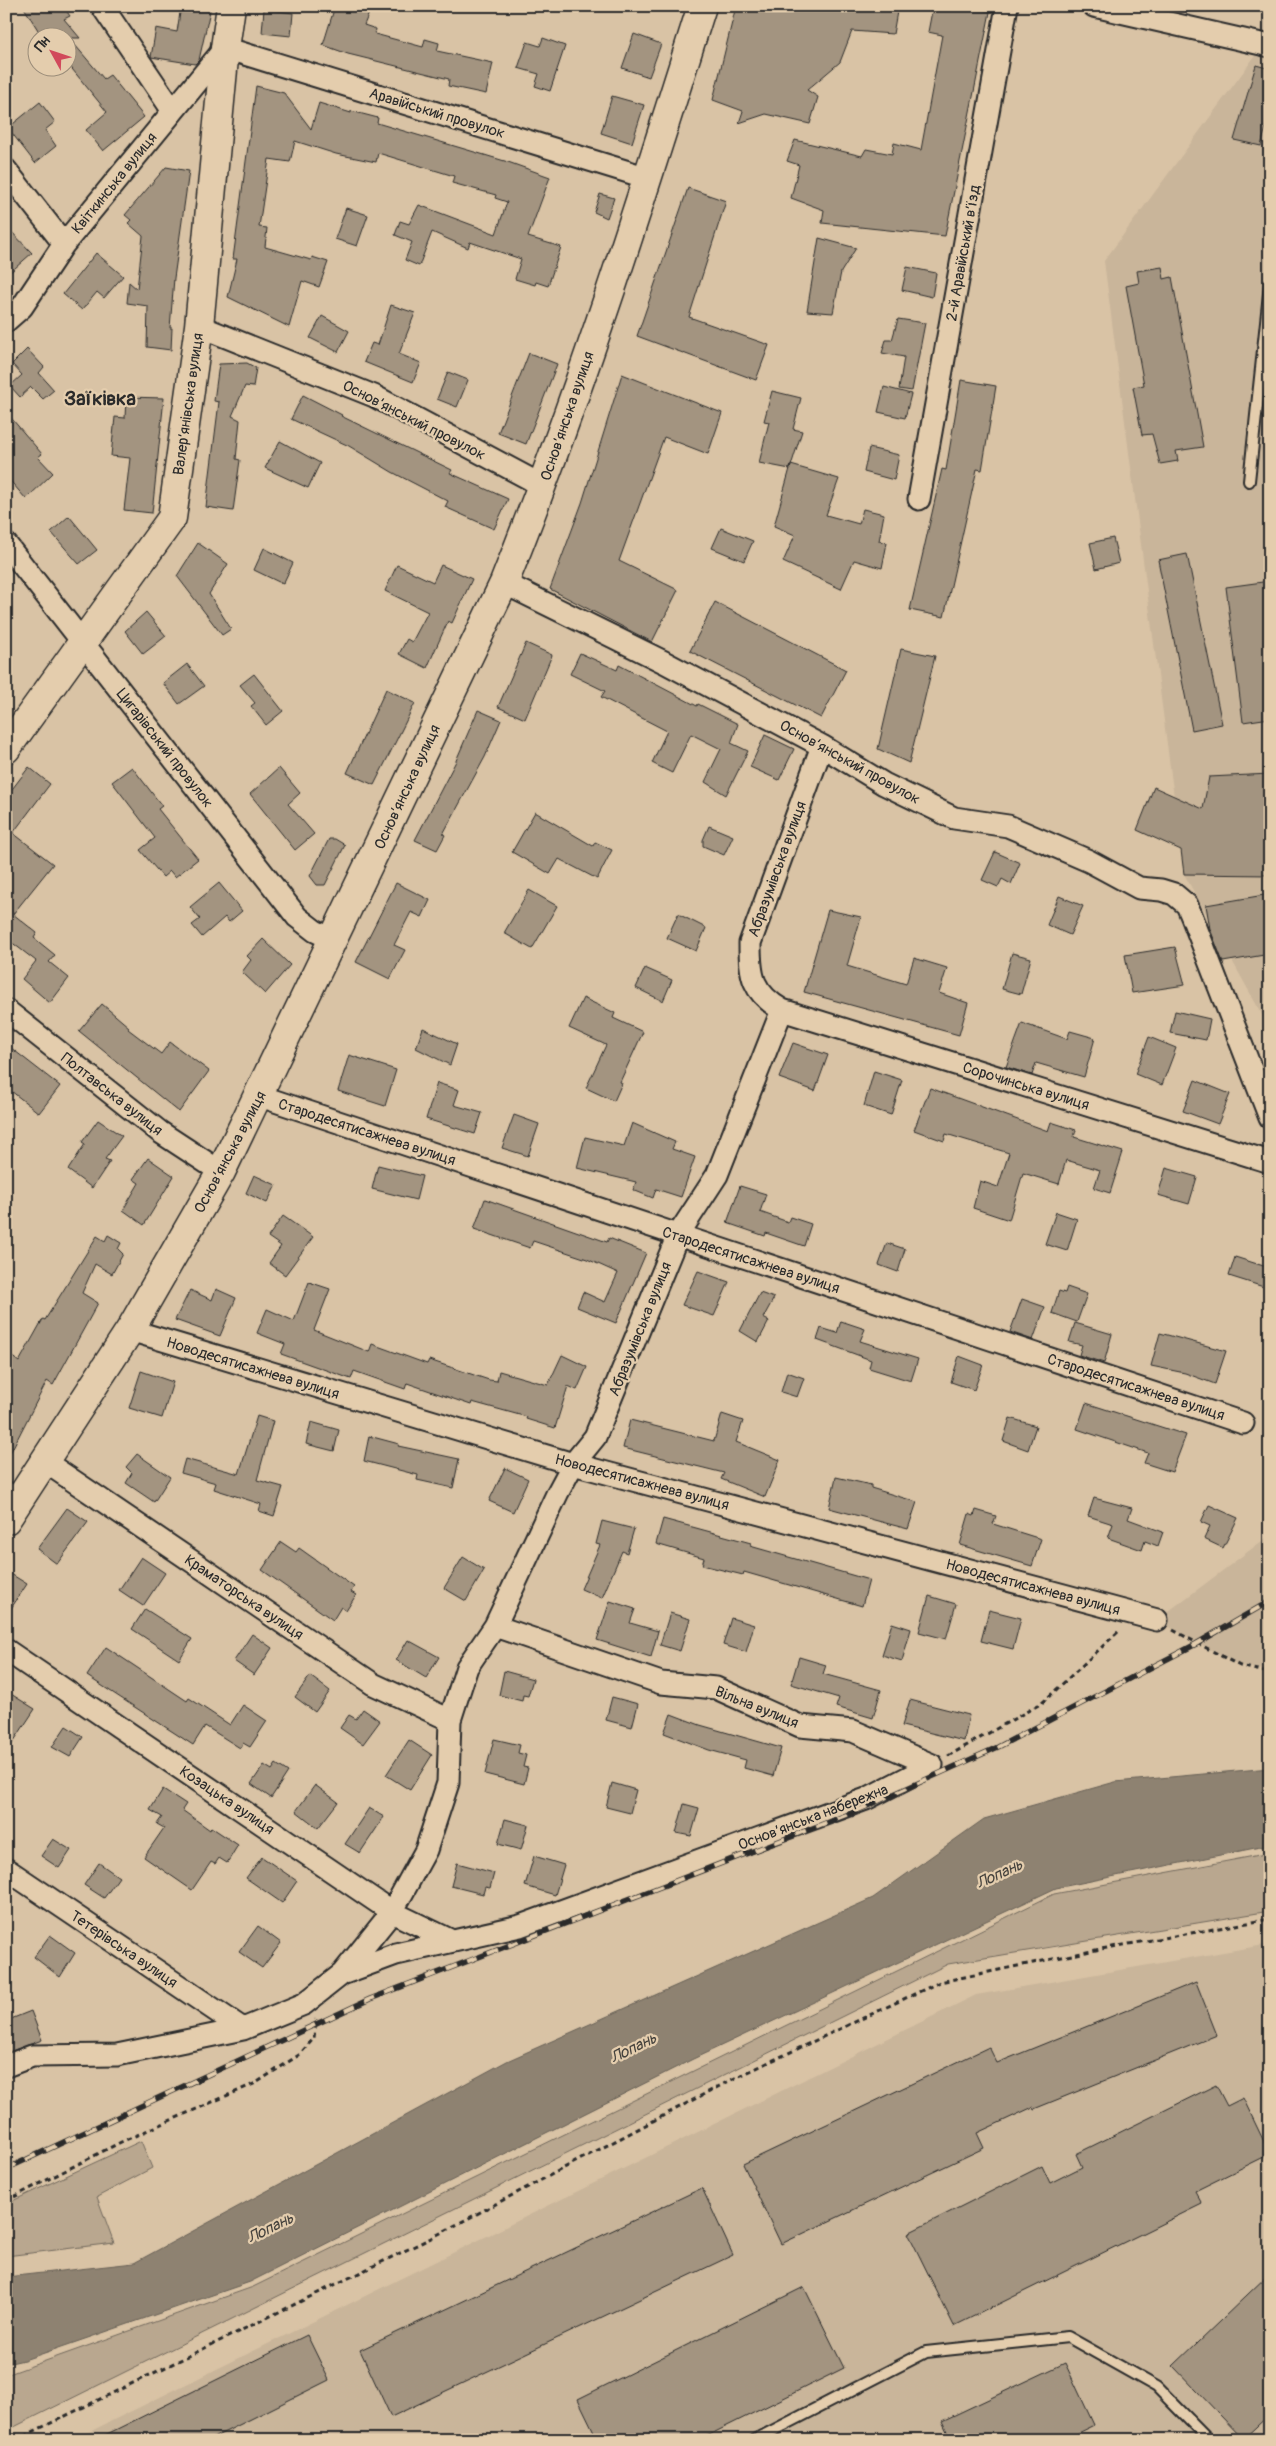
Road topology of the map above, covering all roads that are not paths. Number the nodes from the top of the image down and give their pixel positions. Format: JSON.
{"nodes":[{"id":1,"x":102,"y":6,"type":"edge"},
{"id":2,"x":231,"y":6,"type":"edge"},
{"id":3,"x":702,"y":6,"type":"edge"},
{"id":4,"x":1007,"y":6,"type":"edge"},
{"id":5,"x":1094,"y":6,"type":"edge"},
{"id":6,"x":1270,"y":46,"type":"edge"},
{"id":7,"x":225,"y":48,"type":"junction"},
{"id":8,"x":173,"y":111,"type":"junction"},
{"id":9,"x":6,"y":170,"type":"edge"},
{"id":10,"x":648,"y":178,"type":"junction"},
{"id":11,"x":64,"y":244,"type":"junction"},
{"id":12,"x":1270,"y":284,"type":"edge"},
{"id":13,"x":6,"y":321,"type":"edge"},
{"id":14,"x":199,"y":326,"type":"junction"},
{"id":15,"x":1249,"y":481,"type":"dead end"},
{"id":16,"x":542,"y":486,"type":"junction"},
{"id":17,"x":919,"y":499,"type":"dead end"},
{"id":18,"x":6,"y":544,"type":"edge"},
{"id":19,"x":504,"y":582,"type":"junction"},
{"id":20,"x":82,"y":642,"type":"junction"},
{"id":21,"x":822,"y":746,"type":"junction"},
{"id":22,"x":6,"y":749,"type":"edge"},
{"id":23,"x":334,"y":940,"type":"junction"},
{"id":24,"x":6,"y":1010,"type":"edge"},
{"id":25,"x":782,"y":1010,"type":"junction"},
{"id":26,"x":260,"y":1096,"type":"junction"},
{"id":27,"x":1270,"y":1118,"type":"edge"},
{"id":28,"x":1270,"y":1162,"type":"edge"},
{"id":29,"x":222,"y":1172,"type":"junction"},
{"id":30,"x":678,"y":1235,"type":"junction"},
{"id":31,"x":130,"y":1330,"type":"junction"},
{"id":32,"x":1243,"y":1423,"type":"dead end"},
{"id":33,"x":44,"y":1461,"type":"junction"},
{"id":34,"x":573,"y":1464,"type":"junction"},
{"id":35,"x":14,"y":1491,"type":"edge"},
{"id":36,"x":6,"y":1520,"type":"edge"},
{"id":37,"x":1157,"y":1620,"type":"road end"},
{"id":38,"x":495,"y":1626,"type":"junction"},
{"id":39,"x":6,"y":1650,"type":"edge"},
{"id":40,"x":450,"y":1720,"type":"junction"},
{"id":41,"x":932,"y":1765,"type":"joint"},
{"id":42,"x":6,"y":1869,"type":"edge"},
{"id":43,"x":392,"y":1912,"type":"junction"},
{"id":44,"x":452,"y":1941,"type":"junction"},
{"id":45,"x":334,"y":1980,"type":"junction"},
{"id":46,"x":243,"y":2029,"type":"junction"},
{"id":47,"x":6,"y":2066,"type":"edge"},
{"id":48,"x":755,"y":2440,"type":"edge"},
{"id":49,"x":1209,"y":2440,"type":"edge"}],
"edges":[{"from":1,"to":8,"type":"street"},
{"from":2,"to":7,"type":"street","name":"Валер’янівська вулиця"},
{"from":3,"to":10,"type":"street","name":"Основ’янська вулиця"},
{"from":4,"to":17,"type":"street","name":"2-й Аравійський в’їзд"},
{"from":5,"to":6,"type":"street"},
{"from":7,"to":8,"type":"street","name":"Квіткинська вулиця"},
{"from":7,"to":10,"type":"street","name":"Аравійський провулок"},
{"from":7,"to":14,"type":"street","name":"Валер’янівська вулиця"},
{"from":8,"to":11,"type":"street","name":"Квіткинська вулиця"},
{"from":9,"to":11,"type":"street"},
{"from":10,"to":16,"type":"street","name":"Основ’янська вулиця"},
{"from":11,"to":13,"type":"street","name":"Квіткинська вулиця"},
{"from":12,"to":15,"type":"lane"},
{"from":14,"to":16,"type":"street","name":"Основ’янський провулок"},
{"from":14,"to":20,"type":"street","name":"Валер’янівська вулиця"},
{"from":16,"to":19,"type":"street","name":"Основ’янська вулиця"},
{"from":18,"to":20,"type":"street","name":"Цигарівський провулок"},
{"from":19,"to":21,"type":"street","name":"Основ’янський провулок"},
{"from":19,"to":23,"type":"street","name":"Основ’янська вулиця"},
{"from":20,"to":22,"type":"street","name":"Валер’янівська вулиця"},
{"from":20,"to":23,"type":"street","name":"Цигарівський провулок"},
{"from":21,"to":25,"type":"street","name":"Абразумівська вулиця"},
{"from":21,"to":27,"type":"street","name":"Основ’янський провулок"},
{"from":23,"to":26,"type":"street","name":"Основ’янська вулиця"},
{"from":24,"to":29,"type":"street","name":"Полтавська вулиця"},
{"from":25,"to":28,"type":"street","name":"Сорочинська вулиця"},
{"from":25,"to":30,"type":"street","name":"Абразумівська вулиця"},
{"from":26,"to":29,"type":"street","name":"Основ’янська вулиця"},
{"from":26,"to":30,"type":"street","name":"Стародесятисажнева вулиця"},
{"from":29,"to":31,"type":"street","name":"Основ’янська вулиця"},
{"from":30,"to":32,"type":"street","name":"Стародесятисажнева вулиця"},
{"from":30,"to":34,"type":"street","name":"Абразумівська вулиця"},
{"from":31,"to":33,"type":"street","name":"Основ’янська вулиця"},
{"from":31,"to":34,"type":"street","name":"Новодесятисажнева вулиця"},
{"from":33,"to":35,"type":"street","name":"Основ’янська вулиця"},
{"from":33,"to":40,"type":"street","name":"Краматорська вулиця"},
{"from":34,"to":37,"type":"street","name":"Новодесятисажнева вулиця"},
{"from":34,"to":38,"type":"street","name":"Абразумівська вулиця"},
{"from":35,"to":36,"type":"street","name":"Основ’янська вулиця"},
{"from":38,"to":40,"type":"street","name":"Абразумівська вулиця"},
{"from":38,"to":41,"type":"street","name":"Вільна вулиця"},
{"from":39,"to":43,"type":"street","name":"Козацька вулиця"},
{"from":40,"to":43,"type":"street","name":"Абразумівська вулиця"},
{"from":41,"to":44,"type":"street","name":"Основ’янська набережна"},
{"from":42,"to":46,"type":"street","name":"Тетерівська вулиця"},
{"from":43,"to":44,"type":"street","name":"Козацька вулиця"},
{"from":43,"to":45,"type":"street","name":"Абразумівська вулиця"},
{"from":44,"to":45,"type":"street","name":"Основ’янська набережна"},
{"from":45,"to":46,"type":"street"},
{"from":46,"to":47,"type":"street"},
{"from":48,"to":49,"type":"lane"}]}
